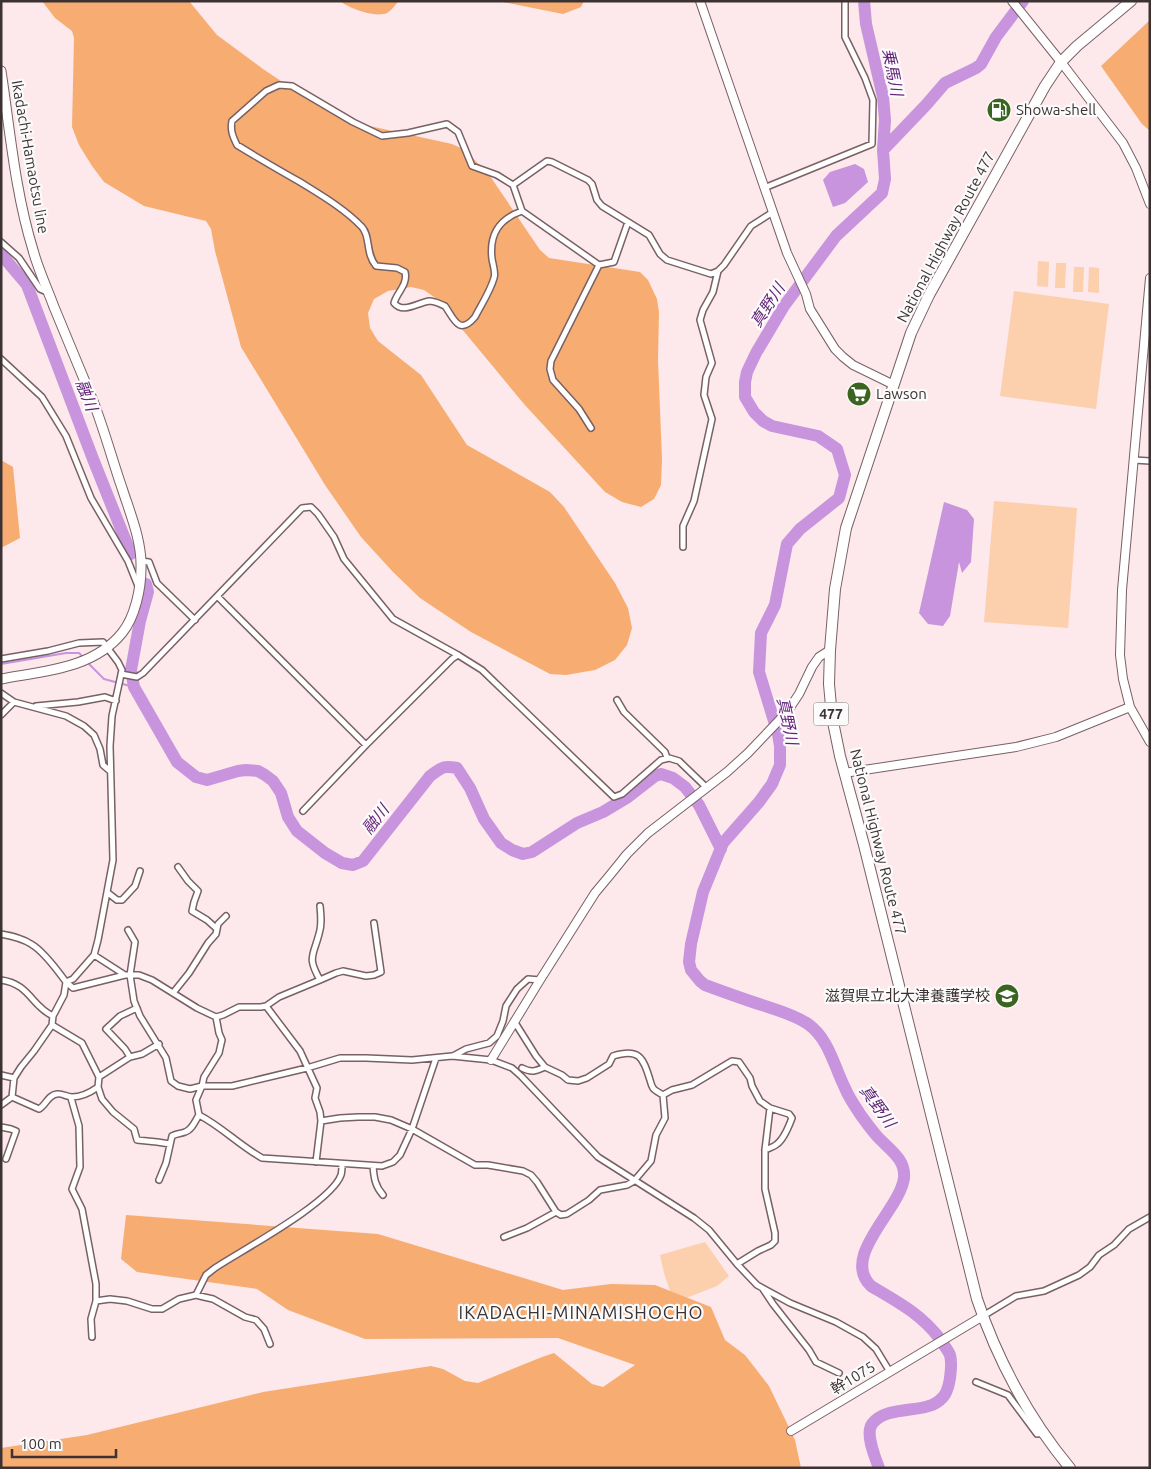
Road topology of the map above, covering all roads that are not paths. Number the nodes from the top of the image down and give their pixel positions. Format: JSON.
{"nodes":[{"id":1,"x":700,"y":1,"type":"edge"},
{"id":2,"x":845,"y":1,"type":"edge"},
{"id":3,"x":1012,"y":1,"type":"edge"},
{"id":4,"x":1131,"y":1,"type":"edge"},
{"id":5,"x":1061,"y":62,"type":"junction"},
{"id":6,"x":1,"y":71,"type":"edge"},
{"id":7,"x":513,"y":185,"type":"junction"},
{"id":8,"x":764,"y":188,"type":"junction"},
{"id":9,"x":1150,"y":204,"type":"edge"},
{"id":10,"x":522,"y":212,"type":"junction"},
{"id":11,"x":772,"y":212,"type":"junction"},
{"id":12,"x":628,"y":222,"type":"junction"},
{"id":13,"x":1,"y":242,"type":"edge"},
{"id":14,"x":599,"y":265,"type":"junction"},
{"id":15,"x":718,"y":271,"type":"junction"},
{"id":16,"x":1150,"y":278,"type":"edge"},
{"id":17,"x":48,"y":292,"type":"junction"},
{"id":18,"x":1149,"y":293,"type":"edge"},
{"id":19,"x":1,"y":360,"type":"edge"},
{"id":20,"x":894,"y":385,"type":"junction"},
{"id":21,"x":591,"y":428,"type":"dead end"},
{"id":22,"x":1134,"y":460,"type":"junction"},
{"id":23,"x":1150,"y":461,"type":"edge"},
{"id":24,"x":682,"y":547,"type":"dead end"},
{"id":25,"x":140,"y":561,"type":"junction"},
{"id":26,"x":139,"y":589,"type":"junction"},
{"id":27,"x":218,"y":596,"type":"junction"},
{"id":28,"x":195,"y":620,"type":"junction"},
{"id":29,"x":108,"y":647,"type":"junction"},
{"id":30,"x":830,"y":650,"type":"junction"},
{"id":31,"x":458,"y":655,"type":"junction"},
{"id":32,"x":1,"y":659,"type":"edge"},
{"id":33,"x":121,"y":674,"type":"junction"},
{"id":34,"x":1,"y":679,"type":"edge"},
{"id":35,"x":1,"y":693,"type":"edge"},
{"id":36,"x":617,"y":700,"type":"dead end"},
{"id":37,"x":116,"y":701,"type":"junction"},
{"id":38,"x":14,"y":702,"type":"junction"},
{"id":39,"x":33,"y":707,"type":"junction"},
{"id":40,"x":1130,"y":707,"type":"junction"},
{"id":41,"x":1,"y":715,"type":"edge"},
{"id":42,"x":1150,"y":742,"type":"edge"},
{"id":43,"x":366,"y":745,"type":"junction"},
{"id":44,"x":666,"y":758,"type":"junction"},
{"id":45,"x":111,"y":772,"type":"junction"},
{"id":46,"x":844,"y":773,"type":"junction"},
{"id":47,"x":707,"y":788,"type":"junction"},
{"id":48,"x":303,"y":811,"type":"dead end"},
{"id":49,"x":178,"y":868,"type":"dead end"},
{"id":50,"x":140,"y":871,"type":"dead end"},
{"id":51,"x":108,"y":893,"type":"junction"},
{"id":52,"x":320,"y":906,"type":"dead end"},
{"id":53,"x":226,"y":916,"type":"dead end"},
{"id":54,"x":374,"y":923,"type":"dead end"},
{"id":55,"x":217,"y":929,"type":"junction"},
{"id":56,"x":128,"y":930,"type":"dead end"},
{"id":57,"x":1,"y":934,"type":"edge"},
{"id":58,"x":94,"y":955,"type":"junction"},
{"id":59,"x":128,"y":975,"type":"junction"},
{"id":60,"x":1,"y":980,"type":"edge"},
{"id":61,"x":320,"y":980,"type":"junction"},
{"id":62,"x":540,"y":980,"type":"junction"},
{"id":63,"x":66,"y":982,"type":"junction"},
{"id":64,"x":173,"y":993,"type":"junction"},
{"id":65,"x":266,"y":1006,"type":"junction"},
{"id":66,"x":137,"y":1008,"type":"junction"},
{"id":67,"x":54,"y":1016,"type":"junction"},
{"id":68,"x":216,"y":1017,"type":"junction"},
{"id":69,"x":514,"y":1022,"type":"junction"},
{"id":70,"x":52,"y":1025,"type":"junction"},
{"id":71,"x":159,"y":1044,"type":"junction"},
{"id":72,"x":452,"y":1056,"type":"junction"},
{"id":73,"x":130,"y":1057,"type":"junction"},
{"id":74,"x":436,"y":1058,"type":"junction"},
{"id":75,"x":491,"y":1060,"type":"junction"},
{"id":76,"x":545,"y":1067,"type":"junction"},
{"id":77,"x":307,"y":1068,"type":"junction"},
{"id":78,"x":522,"y":1068,"type":"dead end"},
{"id":79,"x":1,"y":1075,"type":"edge"},
{"id":80,"x":99,"y":1077,"type":"junction"},
{"id":81,"x":14,"y":1078,"type":"junction"},
{"id":82,"x":202,"y":1086,"type":"junction"},
{"id":83,"x":98,"y":1087,"type":"junction"},
{"id":84,"x":663,"y":1095,"type":"junction"},
{"id":85,"x":12,"y":1097,"type":"junction"},
{"id":86,"x":72,"y":1098,"type":"junction"},
{"id":87,"x":1,"y":1105,"type":"edge"},
{"id":88,"x":770,"y":1108,"type":"junction"},
{"id":89,"x":199,"y":1115,"type":"junction"},
{"id":90,"x":321,"y":1122,"type":"junction"},
{"id":91,"x":1,"y":1128,"type":"edge"},
{"id":92,"x":412,"y":1130,"type":"junction"},
{"id":93,"x":170,"y":1144,"type":"junction"},
{"id":94,"x":765,"y":1150,"type":"junction"},
{"id":95,"x":6,"y":1159,"type":"dead end"},
{"id":96,"x":316,"y":1162,"type":"junction"},
{"id":97,"x":342,"y":1164,"type":"junction"},
{"id":98,"x":373,"y":1166,"type":"junction"},
{"id":99,"x":159,"y":1180,"type":"dead end"},
{"id":100,"x":634,"y":1181,"type":"junction"},
{"id":101,"x":383,"y":1195,"type":"dead end"},
{"id":102,"x":556,"y":1212,"type":"junction"},
{"id":103,"x":1150,"y":1218,"type":"edge"},
{"id":104,"x":504,"y":1237,"type":"dead end"},
{"id":105,"x":738,"y":1264,"type":"junction"},
{"id":106,"x":763,"y":1288,"type":"junction"},
{"id":107,"x":196,"y":1295,"type":"junction"},
{"id":108,"x":96,"y":1301,"type":"junction"},
{"id":109,"x":983,"y":1316,"type":"junction"},
{"id":110,"x":92,"y":1337,"type":"dead end"},
{"id":111,"x":270,"y":1344,"type":"dead end"},
{"id":112,"x":890,"y":1372,"type":"junction"},
{"id":113,"x":839,"y":1373,"type":"dead end"},
{"id":114,"x":976,"y":1382,"type":"dead end"},
{"id":115,"x":791,"y":1431,"type":"dead end"},
{"id":116,"x":1045,"y":1433,"type":"junction"},
{"id":117,"x":1071,"y":1467,"type":"edge"}],
"edges":[{"from":1,"to":8,"type":"street"},
{"from":2,"to":8,"type":"street"},
{"from":3,"to":5,"type":"street"},
{"from":4,"to":5,"type":"highway","name":"National Highway Route 477","number":"477"},
{"from":5,"to":9,"type":"street"},
{"from":5,"to":20,"type":"highway","name":"National Highway Route 477","number":"477"},
{"from":6,"to":17,"type":"main road","name":"Ikadachi-Hamaotsu line"},
{"from":7,"to":10,"type":"street"},
{"from":7,"to":10,"type":"street"},
{"from":7,"to":12,"type":"street"},
{"from":8,"to":11,"type":"street"},
{"from":10,"to":14,"type":"street"},
{"from":11,"to":15,"type":"street"},
{"from":11,"to":20,"type":"street"},
{"from":12,"to":14,"type":"street"},
{"from":12,"to":15,"type":"street"},
{"from":13,"to":17,"type":"street"},
{"from":14,"to":21,"type":"street"},
{"from":15,"to":24,"type":"street"},
{"from":16,"to":18,"type":"street"},
{"from":17,"to":25,"type":"main road","name":"Ikadachi-Hamaotsu line"},
{"from":18,"to":22,"type":"street"},
{"from":19,"to":26,"type":"street"},
{"from":20,"to":30,"type":"highway","name":"National Highway Route 477","number":"477"},
{"from":22,"to":23,"type":"street"},
{"from":22,"to":40,"type":"street"},
{"from":25,"to":26,"type":"main road","name":"Ikadachi-Hamaotsu line"},
{"from":25,"to":28,"type":"street"},
{"from":26,"to":29,"type":"main road","name":"Ikadachi-Hamaotsu line"},
{"from":27,"to":28,"type":"street"},
{"from":27,"to":31,"type":"street"},
{"from":27,"to":43,"type":"street"},
{"from":28,"to":33,"type":"street"},
{"from":29,"to":32,"type":"street"},
{"from":29,"to":33,"type":"street"},
{"from":29,"to":34,"type":"main road","name":"Ikadachi-Hamaotsu line"},
{"from":30,"to":46,"type":"highway","name":"National Highway Route 477","number":"477"},
{"from":30,"to":47,"type":"street"},
{"from":31,"to":43,"type":"street"},
{"from":31,"to":44,"type":"street"},
{"from":33,"to":37,"type":"street"},
{"from":35,"to":38,"type":"street"},
{"from":36,"to":44,"type":"street"},
{"from":37,"to":39,"type":"street"},
{"from":37,"to":45,"type":"street"},
{"from":38,"to":39,"type":"street"},
{"from":38,"to":41,"type":"street"},
{"from":39,"to":45,"type":"street"},
{"from":40,"to":42,"type":"street"},
{"from":40,"to":46,"type":"street"},
{"from":43,"to":48,"type":"street"},
{"from":44,"to":47,"type":"street"},
{"from":45,"to":51,"type":"street"},
{"from":46,"to":109,"type":"highway","name":"National Highway Route 477","number":"477"},
{"from":47,"to":62,"type":"street"},
{"from":49,"to":55,"type":"street"},
{"from":50,"to":51,"type":"street"},
{"from":51,"to":58,"type":"street"},
{"from":52,"to":61,"type":"street"},
{"from":53,"to":55,"type":"street"},
{"from":54,"to":61,"type":"street"},
{"from":55,"to":64,"type":"street"},
{"from":56,"to":59,"type":"street"},
{"from":57,"to":63,"type":"street"},
{"from":58,"to":59,"type":"street"},
{"from":58,"to":63,"type":"street"},
{"from":59,"to":63,"type":"street"},
{"from":59,"to":64,"type":"street"},
{"from":59,"to":66,"type":"street"},
{"from":60,"to":67,"type":"street"},
{"from":61,"to":65,"type":"street"},
{"from":62,"to":69,"type":"street"},
{"from":62,"to":72,"type":"street"},
{"from":63,"to":67,"type":"street"},
{"from":64,"to":68,"type":"street"},
{"from":65,"to":68,"type":"street"},
{"from":65,"to":77,"type":"street"},
{"from":66,"to":71,"type":"street"},
{"from":66,"to":73,"type":"street"},
{"from":67,"to":70,"type":"street"},
{"from":68,"to":82,"type":"street"},
{"from":69,"to":75,"type":"street"},
{"from":69,"to":76,"type":"street"},
{"from":70,"to":80,"type":"street"},
{"from":70,"to":81,"type":"street"},
{"from":71,"to":73,"type":"street"},
{"from":71,"to":82,"type":"street"},
{"from":72,"to":74,"type":"street"},
{"from":72,"to":75,"type":"street"},
{"from":73,"to":80,"type":"street"},
{"from":74,"to":77,"type":"street"},
{"from":74,"to":92,"type":"street"},
{"from":75,"to":100,"type":"street"},
{"from":76,"to":78,"type":"street"},
{"from":76,"to":84,"type":"street"},
{"from":77,"to":82,"type":"street"},
{"from":77,"to":90,"type":"street"},
{"from":79,"to":81,"type":"street"},
{"from":80,"to":83,"type":"street"},
{"from":81,"to":85,"type":"street"},
{"from":82,"to":89,"type":"street"},
{"from":83,"to":86,"type":"street"},
{"from":83,"to":93,"type":"street"},
{"from":84,"to":88,"type":"street"},
{"from":84,"to":100,"type":"street"},
{"from":85,"to":86,"type":"street"},
{"from":85,"to":87,"type":"street"},
{"from":86,"to":108,"type":"street"},
{"from":88,"to":94,"type":"street"},
{"from":88,"to":94,"type":"street"},
{"from":89,"to":93,"type":"street"},
{"from":89,"to":96,"type":"street"},
{"from":90,"to":92,"type":"street"},
{"from":90,"to":96,"type":"street"},
{"from":91,"to":95,"type":"street"},
{"from":92,"to":98,"type":"street"},
{"from":92,"to":102,"type":"street"},
{"from":93,"to":99,"type":"street"},
{"from":94,"to":105,"type":"street"},
{"from":96,"to":97,"type":"street"},
{"from":97,"to":98,"type":"street"},
{"from":97,"to":107,"type":"street"},
{"from":98,"to":101,"type":"street"},
{"from":100,"to":102,"type":"street"},
{"from":100,"to":105,"type":"street"},
{"from":102,"to":104,"type":"street"},
{"from":103,"to":109,"type":"street"},
{"from":105,"to":106,"type":"street"},
{"from":106,"to":112,"type":"street"},
{"from":106,"to":113,"type":"street"},
{"from":107,"to":108,"type":"street"},
{"from":107,"to":111,"type":"street"},
{"from":108,"to":110,"type":"street"},
{"from":109,"to":112,"type":"street","name":"幹1075"},
{"from":109,"to":116,"type":"highway","name":"National Highway Route 477","number":"477"},
{"from":112,"to":115,"type":"street","name":"幹1075"},
{"from":114,"to":116,"type":"street"},
{"from":116,"to":117,"type":"highway","name":"National Highway Route 477","number":"477"}]}
